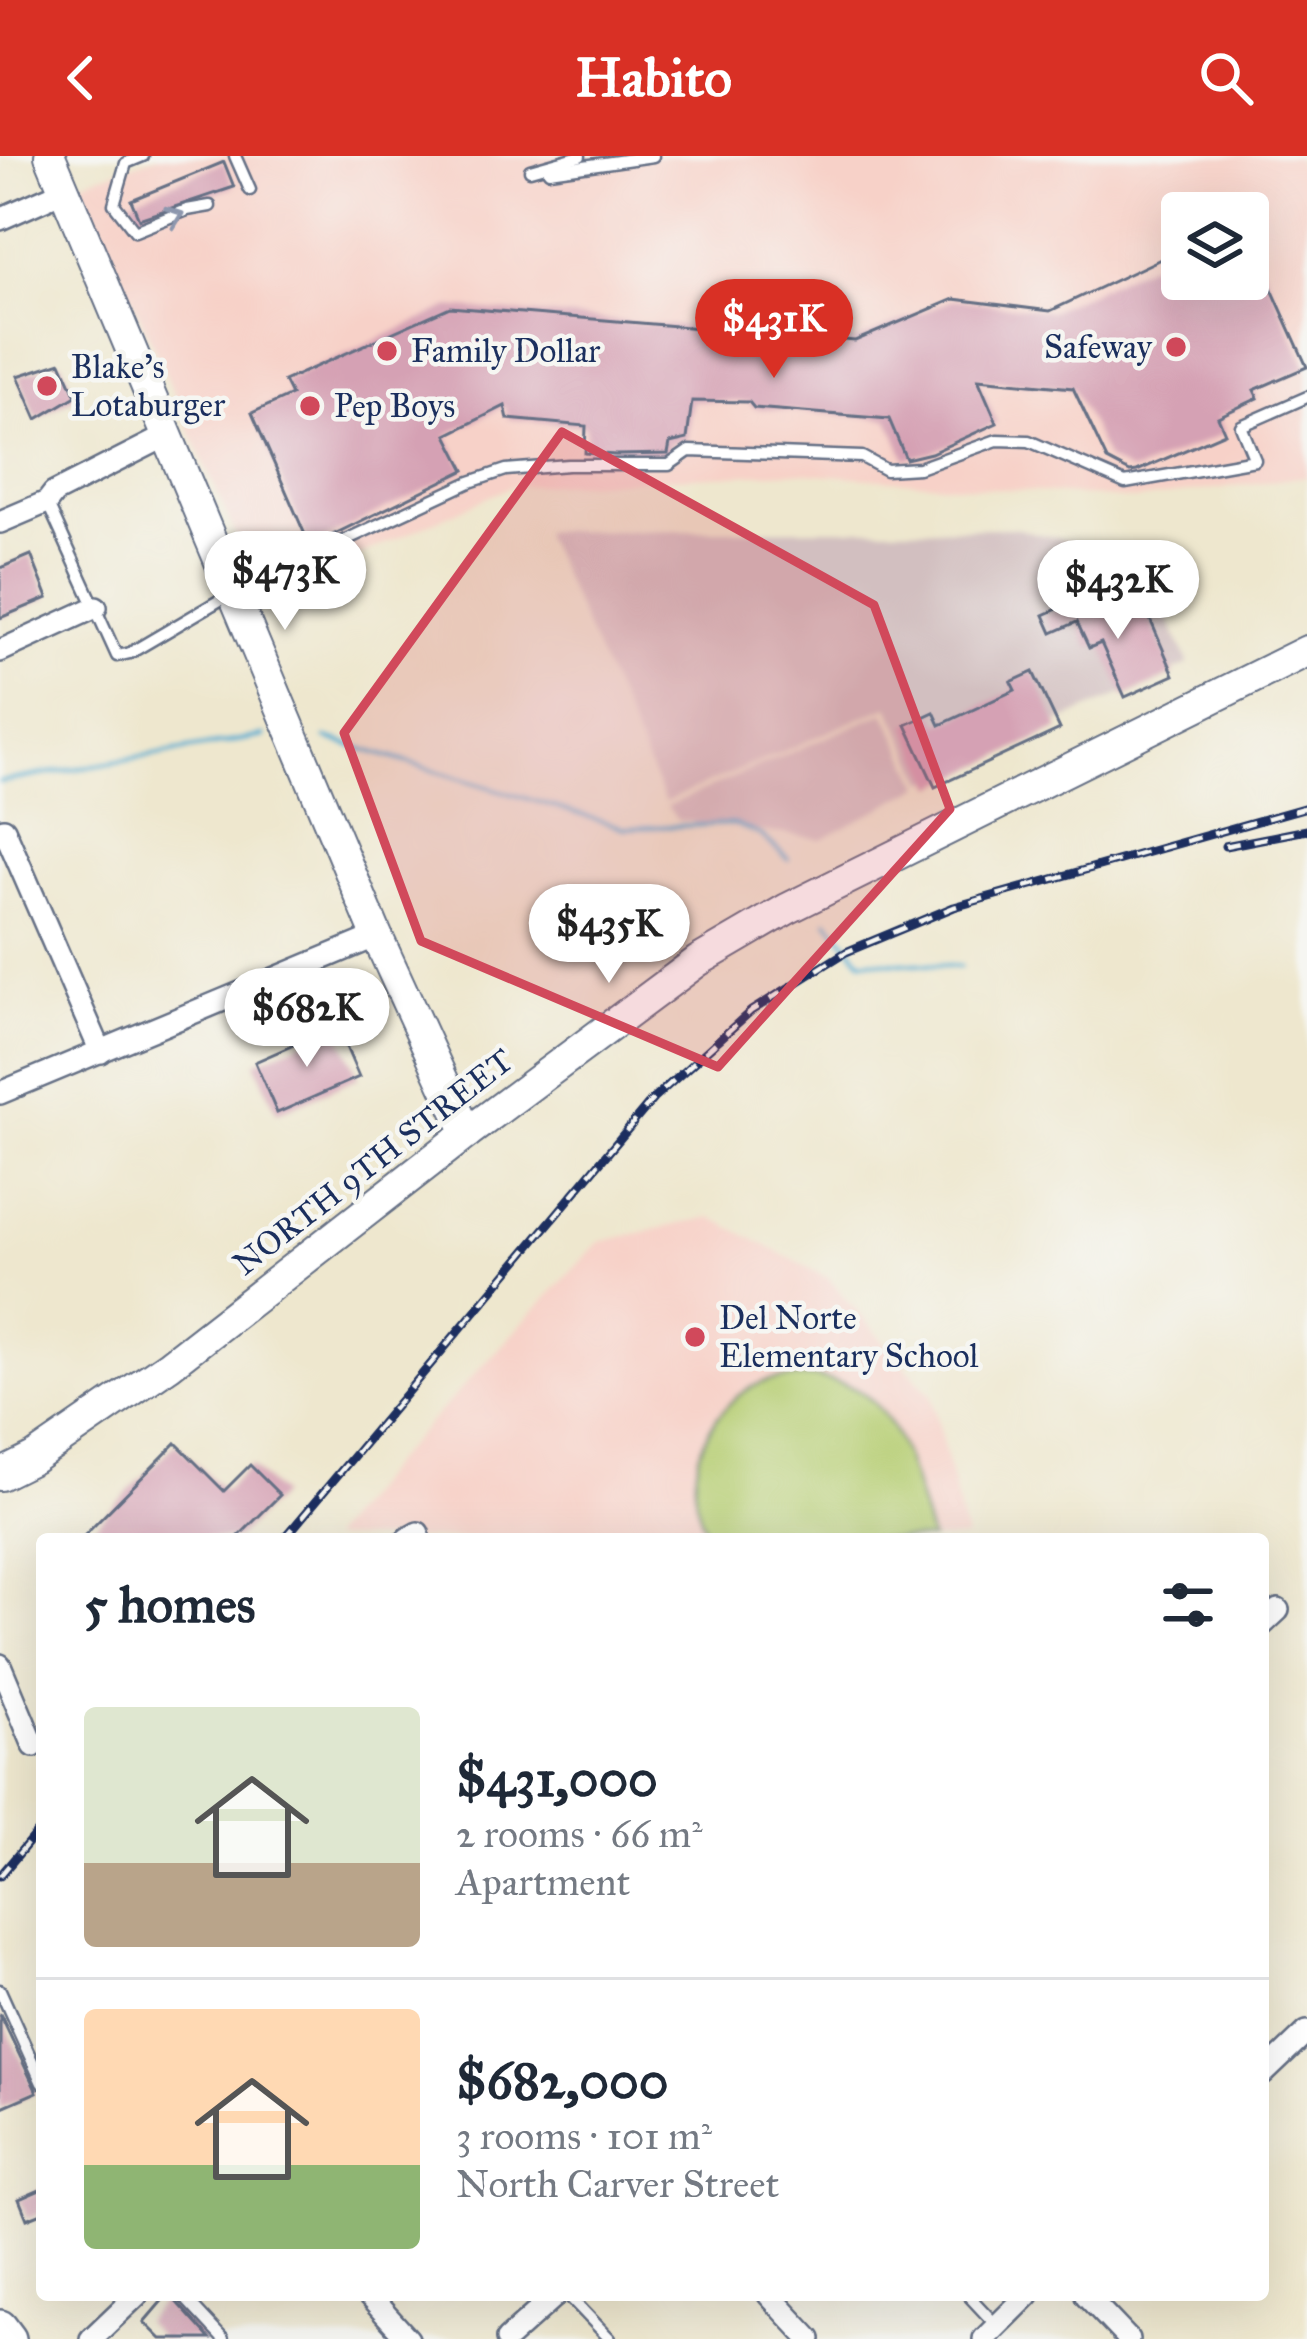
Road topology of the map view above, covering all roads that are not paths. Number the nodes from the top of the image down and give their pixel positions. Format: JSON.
{"nodes":[{"id":1,"x":50,"y":156,"type":"edge"},
{"id":2,"x":143,"y":156,"type":"edge"},
{"id":3,"x":236,"y":156,"type":"edge"},
{"id":4,"x":580,"y":156,"type":"edge"},
{"id":5,"x":653,"y":156,"type":"edge"},
{"id":6,"x":530,"y":170,"type":"dead end"},
{"id":7,"x":549,"y":171,"type":"dead end"},
{"id":8,"x":250,"y":190,"type":"dead end"},
{"id":9,"x":63,"y":191,"type":"junction"},
{"id":10,"x":210,"y":206,"type":"dead end"},
{"id":11,"x":0,"y":218,"type":"edge"},
{"id":12,"x":1307,"y":397,"type":"edge"},
{"id":13,"x":166,"y":436,"type":"junction"},
{"id":14,"x":47,"y":502,"type":"junction"},
{"id":15,"x":0,"y":522,"type":"edge"},
{"id":16,"x":232,"y":592,"type":"junction"},
{"id":17,"x":96,"y":607,"type":"junction"},
{"id":18,"x":0,"y":651,"type":"edge"},
{"id":19,"x":1307,"y":651,"type":"edge"},
{"id":20,"x":4,"y":830,"type":"dead end"},
{"id":21,"x":377,"y":936,"type":"junction"},
{"id":22,"x":101,"y":1052,"type":"junction"},
{"id":23,"x":0,"y":1094,"type":"edge"},
{"id":24,"x":466,"y":1133,"type":"junction"},
{"id":25,"x":0,"y":1475,"type":"edge"},
{"id":26,"x":0,"y":1665,"type":"edge"},
{"id":27,"x":34,"y":1747,"type":"dead end"},
{"id":28,"x":0,"y":1990,"type":"edge"},
{"id":29,"x":1307,"y":2032,"type":"edge"},
{"id":30,"x":1269,"y":2068,"type":"edge"},
{"id":31,"x":36,"y":2070,"type":"edge"},
{"id":32,"x":131,"y":2301,"type":"edge"},
{"id":33,"x":188,"y":2301,"type":"edge"},
{"id":34,"x":373,"y":2301,"type":"edge"},
{"id":35,"x":549,"y":2301,"type":"edge"},
{"id":36,"x":574,"y":2301,"type":"edge"},
{"id":37,"x":775,"y":2301,"type":"edge"},
{"id":38,"x":972,"y":2301,"type":"edge"},
{"id":39,"x":1022,"y":2301,"type":"edge"},
{"id":40,"x":1092,"y":2301,"type":"edge"},
{"id":41,"x":0,"y":2327,"type":"edge"},
{"id":42,"x":990,"y":2332,"type":"edge"},
{"id":43,"x":9,"y":2339,"type":"edge"},
{"id":44,"x":92,"y":2339,"type":"edge"},
{"id":45,"x":224,"y":2339,"type":"edge"},
{"id":46,"x":408,"y":2339,"type":"edge"},
{"id":47,"x":507,"y":2339,"type":"edge"},
{"id":48,"x":610,"y":2339,"type":"edge"},
{"id":49,"x":810,"y":2339,"type":"edge"},
{"id":50,"x":1127,"y":2339,"type":"edge"}],
"edges":[{"from":1,"to":9,"type":"main road"},
{"from":2,"to":10,"type":"lane","one_way":true},
{"from":3,"to":8,"type":"lane"},
{"from":4,"to":6,"type":"lane"},
{"from":5,"to":7,"type":"lane"},
{"from":9,"to":11,"type":"street"},
{"from":9,"to":13,"type":"main road"},
{"from":12,"to":16,"type":"lane"},
{"from":13,"to":14,"type":"street"},
{"from":13,"to":16,"type":"main road"},
{"from":14,"to":15,"type":"street"},
{"from":14,"to":17,"type":"lane"},
{"from":16,"to":17,"type":"lane"},
{"from":16,"to":21,"type":"main road"},
{"from":17,"to":18,"type":"street"},
{"from":19,"to":24,"type":"main road","name":"NORTH 9TH STREET"},
{"from":20,"to":22,"type":"street"},
{"from":21,"to":22,"type":"street"},
{"from":21,"to":24,"type":"main road"},
{"from":22,"to":23,"type":"street"},
{"from":24,"to":25,"type":"main road","name":"NORTH 9TH STREET"},
{"from":26,"to":27,"type":"street"},
{"from":28,"to":31,"type":"lane"},
{"from":29,"to":30,"type":"street"},
{"from":32,"to":44,"type":"street"},
{"from":33,"to":45,"type":"lane"},
{"from":34,"to":46,"type":"street"},
{"from":35,"to":47,"type":"street"},
{"from":36,"to":48,"type":"lane"},
{"from":37,"to":49,"type":"street"},
{"from":38,"to":42,"type":"lane"},
{"from":39,"to":42,"type":"street"},
{"from":40,"to":50,"type":"street"},
{"from":41,"to":43,"type":"main road"}]}
